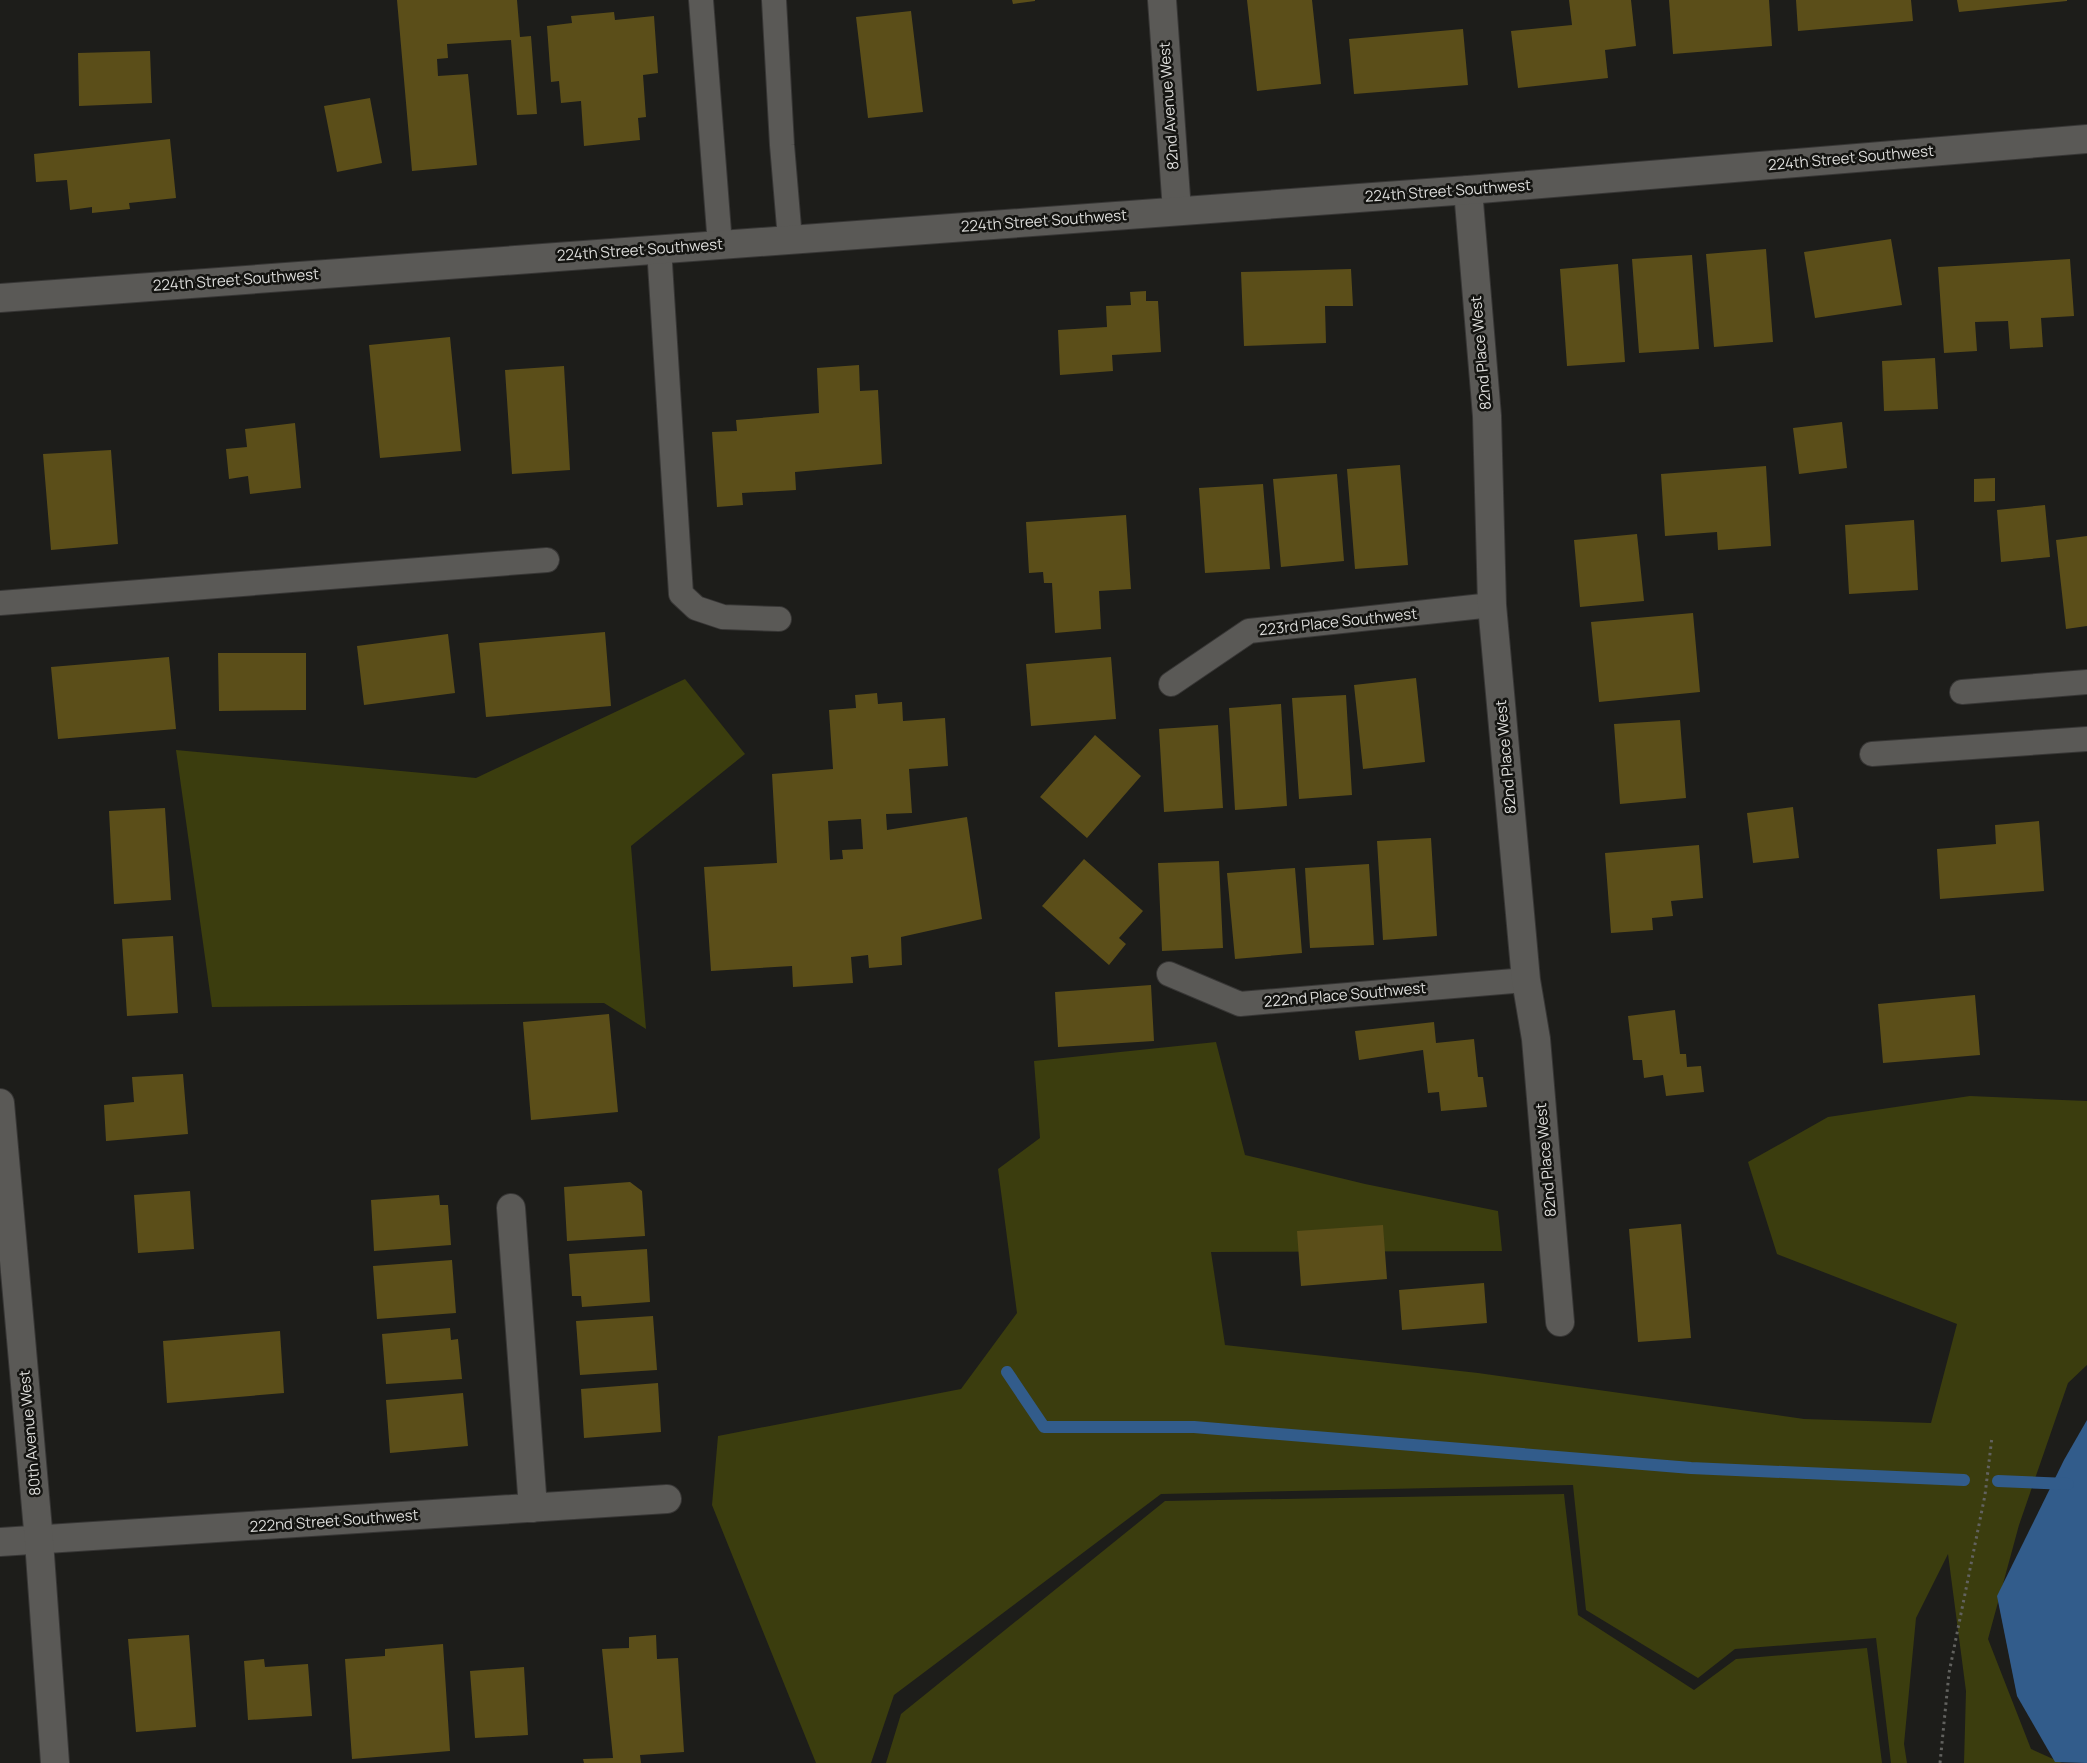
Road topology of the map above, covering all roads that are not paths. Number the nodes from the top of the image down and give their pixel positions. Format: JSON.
{"nodes":[{"id":1,"x":701,"y":0,"type":"edge"},
{"id":2,"x":774,"y":0,"type":"edge"},
{"id":3,"x":1162,"y":0,"type":"edge"},
{"id":4,"x":2087,"y":138,"type":"edge"},
{"id":5,"x":1468,"y":190,"type":"junction"},
{"id":6,"x":1177,"y":211,"type":"junction"},
{"id":7,"x":790,"y":239,"type":"junction"},
{"id":8,"x":720,"y":245,"type":"junction"},
{"id":9,"x":659,"y":248,"type":"junction"},
{"id":10,"x":0,"y":298,"type":"edge"},
{"id":11,"x":547,"y":560,"type":"dead end"},
{"id":12,"x":0,"y":603,"type":"edge"},
{"id":13,"x":1492,"y":605,"type":"junction"},
{"id":14,"x":779,"y":619,"type":"dead end"},
{"id":15,"x":2087,"y":682,"type":"edge"},
{"id":16,"x":1171,"y":684,"type":"dead end"},
{"id":17,"x":1962,"y":692,"type":"dead end"},
{"id":18,"x":2087,"y":739,"type":"edge"},
{"id":19,"x":1872,"y":754,"type":"dead end"},
{"id":20,"x":1170,"y":974,"type":"dead end"},
{"id":21,"x":1526,"y":980,"type":"junction"},
{"id":22,"x":0,"y":1104,"type":"edge"},
{"id":23,"x":511,"y":1208,"type":"dead end"},
{"id":24,"x":1560,"y":1322,"type":"dead end"},
{"id":25,"x":667,"y":1499,"type":"dead end"},
{"id":26,"x":533,"y":1508,"type":"junction"},
{"id":27,"x":39,"y":1540,"type":"junction"},
{"id":28,"x":0,"y":1542,"type":"edge"},
{"id":29,"x":56,"y":1763,"type":"edge"}],
"edges":[{"from":1,"to":8,"type":"lane"},
{"from":2,"to":7,"type":"lane"},
{"from":3,"to":6,"type":"street","name":"82nd Avenue West"},
{"from":4,"to":5,"type":"street","name":"224th Street Southwest"},
{"from":5,"to":6,"type":"street","name":"224th Street Southwest"},
{"from":5,"to":13,"type":"street","name":"82nd Place West"},
{"from":6,"to":7,"type":"street","name":"224th Street Southwest"},
{"from":7,"to":8,"type":"street","name":"224th Street Southwest"},
{"from":8,"to":9,"type":"street","name":"224th Street Southwest"},
{"from":9,"to":10,"type":"street","name":"224th Street Southwest"},
{"from":9,"to":14,"type":"lane"},
{"from":11,"to":12,"type":"lane"},
{"from":13,"to":16,"type":"lane","name":"223rd Place Southwest"},
{"from":13,"to":21,"type":"street","name":"82nd Place West"},
{"from":15,"to":17,"type":"lane"},
{"from":18,"to":19,"type":"lane"},
{"from":20,"to":21,"type":"lane","name":"222nd Place Southwest"},
{"from":21,"to":24,"type":"street","name":"82nd Place West"},
{"from":22,"to":27,"type":"street","name":"80th Avenue West"},
{"from":23,"to":26,"type":"street"},
{"from":25,"to":26,"type":"street","name":"222nd Street Southwest"},
{"from":26,"to":27,"type":"street","name":"222nd Street Southwest"},
{"from":27,"to":28,"type":"street","name":"222nd Street Southwest"},
{"from":27,"to":29,"type":"street","name":"80th Avenue West"}]}
